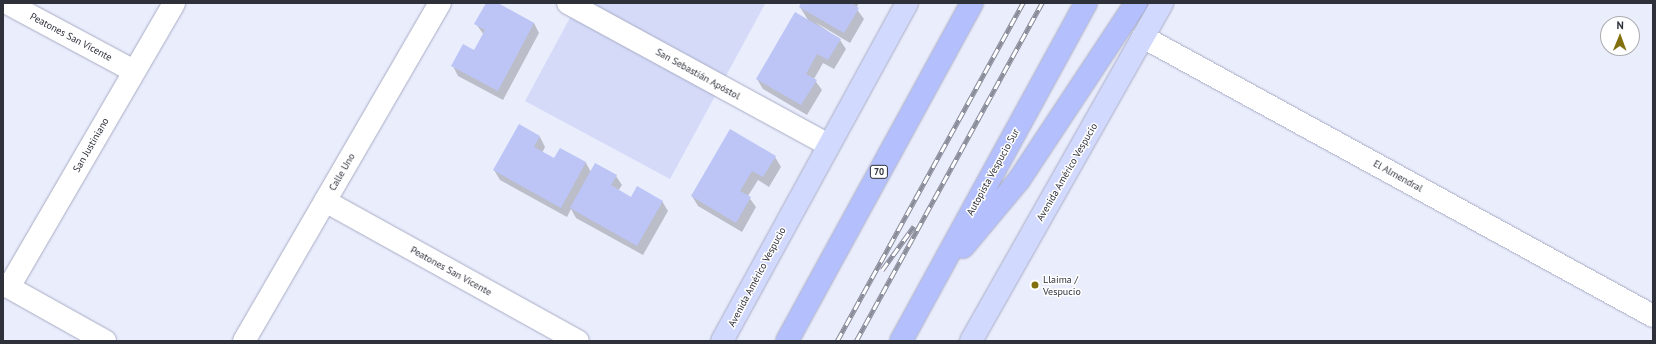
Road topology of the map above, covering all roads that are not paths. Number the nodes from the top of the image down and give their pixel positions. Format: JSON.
{"nodes":[{"id":1,"x":7,"y":3,"type":"edge"},
{"id":2,"x":174,"y":3,"type":"edge"},
{"id":3,"x":440,"y":3,"type":"edge"},
{"id":4,"x":568,"y":3,"type":"edge"},
{"id":5,"x":906,"y":3,"type":"edge"},
{"id":6,"x":972,"y":3,"type":"edge"},
{"id":7,"x":1086,"y":3,"type":"edge"},
{"id":8,"x":1136,"y":3,"type":"edge"},
{"id":9,"x":1162,"y":3,"type":"edge"},
{"id":10,"x":1143,"y":37,"type":"junction"},
{"id":11,"x":134,"y":71,"type":"junction"},
{"id":12,"x":828,"y":145,"type":"junction"},
{"id":13,"x":325,"y":201,"type":"junction"},
{"id":14,"x":932,"y":284,"type":"junction"},
{"id":15,"x":6,"y":286,"type":"edge"},
{"id":16,"x":1653,"y":316,"type":"edge"},
{"id":17,"x":105,"y":341,"type":"edge"},
{"id":18,"x":244,"y":341,"type":"edge"},
{"id":19,"x":578,"y":341,"type":"edge"},
{"id":20,"x":722,"y":341,"type":"edge"},
{"id":21,"x":786,"y":341,"type":"edge"},
{"id":22,"x":901,"y":341,"type":"edge"},
{"id":23,"x":971,"y":341,"type":"edge"}],
"edges":[{"from":1,"to":11,"type":"street","name":"Peatones San Vicente"},
{"from":2,"to":11,"type":"street","name":"San Justiniano"},
{"from":3,"to":13,"type":"street","name":"Calle Uno"},
{"from":4,"to":12,"type":"street","name":"San Sebastián Apóstol"},
{"from":5,"to":12,"type":"main road","name":"Avenida Américo Vespucio"},
{"from":6,"to":21,"type":"highway","number":"70"},
{"from":7,"to":14,"type":"highway","name":"Autopista Vespucio Sur"},
{"from":8,"to":14,"type":"highway"},
{"from":9,"to":10,"type":"main road","name":"Avenida Américo Vespucio"},
{"from":10,"to":16,"type":"street","name":"El Almendral"},
{"from":10,"to":23,"type":"main road","name":"Avenida Américo Vespucio"},
{"from":11,"to":15,"type":"street","name":"San Justiniano"},
{"from":12,"to":20,"type":"main road","name":"Avenida Américo Vespucio"},
{"from":13,"to":18,"type":"street","name":"Calle Uno"},
{"from":13,"to":19,"type":"street","name":"Peatones San Vicente"},
{"from":14,"to":22,"type":"highway","name":"Autopista Vespucio Sur"},
{"from":15,"to":17,"type":"street"}]}
